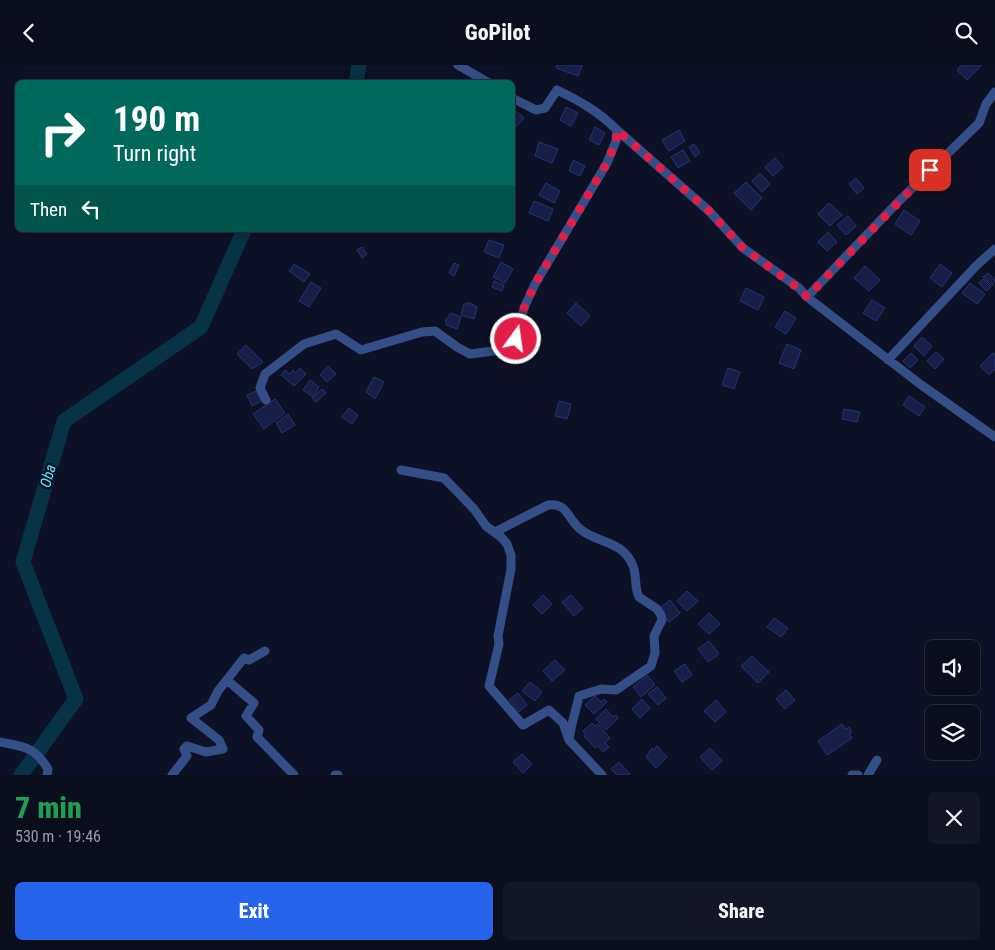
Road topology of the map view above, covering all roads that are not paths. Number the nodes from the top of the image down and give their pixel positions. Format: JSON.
{"nodes":[{"id":1,"x":458,"y":65,"type":"edge"},
{"id":2,"x":484,"y":80,"type":"edge"},
{"id":3,"x":995,"y":91,"type":"edge"},
{"id":4,"x":515,"y":100,"type":"edge"},
{"id":5,"x":617,"y":130,"type":"junction"},
{"id":6,"x":995,"y":249,"type":"edge"},
{"id":7,"x":807,"y":297,"type":"junction"},
{"id":8,"x":888,"y":360,"type":"junction"},
{"id":9,"x":266,"y":400,"type":"dead end"},
{"id":10,"x":995,"y":437,"type":"edge"},
{"id":11,"x":400,"y":470,"type":"dead end"},
{"id":12,"x":495,"y":533,"type":"junction"},
{"id":13,"x":265,"y":651,"type":"dead end"},
{"id":14,"x":228,"y":681,"type":"junction"},
{"id":15,"x":569,"y":740,"type":"junction"},
{"id":16,"x":0,"y":742,"type":"edge"},
{"id":17,"x":877,"y":760,"type":"dead end"},
{"id":18,"x":47,"y":775,"type":"edge"},
{"id":19,"x":172,"y":775,"type":"edge"},
{"id":20,"x":294,"y":775,"type":"edge"},
{"id":21,"x":602,"y":775,"type":"edge"},
{"id":22,"x":852,"y":775,"type":"edge"},
{"id":23,"x":858,"y":775,"type":"edge"},
{"id":24,"x":868,"y":775,"type":"edge"}],
"edges":[{"from":1,"to":2,"type":"street"},
{"from":3,"to":7,"type":"street"},
{"from":4,"to":5,"type":"street"},
{"from":5,"to":7,"type":"street"},
{"from":5,"to":9,"type":"street"},
{"from":6,"to":8,"type":"street"},
{"from":7,"to":8,"type":"street"},
{"from":8,"to":10,"type":"street"},
{"from":11,"to":12,"type":"street"},
{"from":12,"to":15,"type":"street"},
{"from":12,"to":15,"type":"street"},
{"from":13,"to":14,"type":"street"},
{"from":14,"to":19,"type":"street"},
{"from":14,"to":20,"type":"street"},
{"from":15,"to":21,"type":"street"},
{"from":16,"to":18,"type":"street"},
{"from":17,"to":24,"type":"street"},
{"from":22,"to":23,"type":"street"}]}
